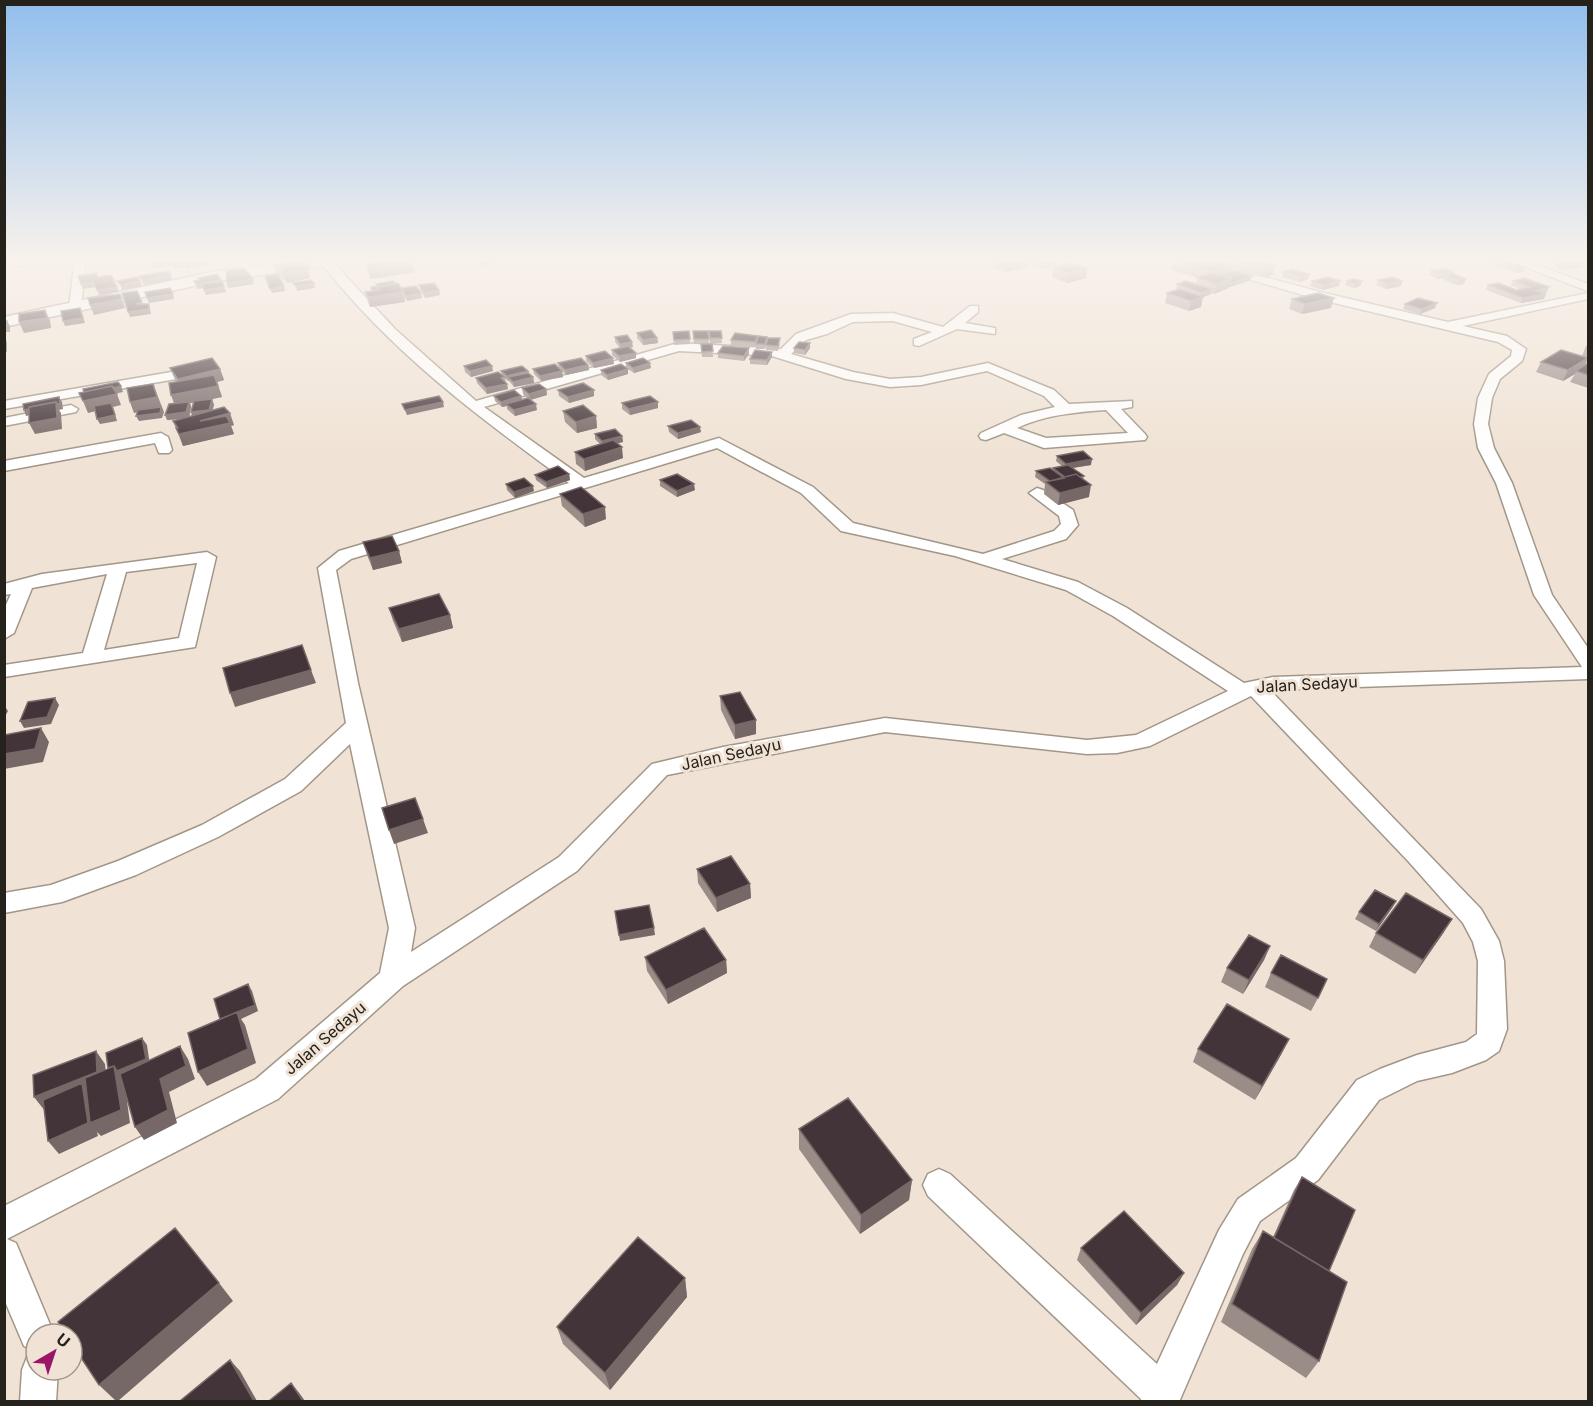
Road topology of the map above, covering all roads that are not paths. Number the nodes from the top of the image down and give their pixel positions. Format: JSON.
{"nodes":[{"id":1,"x":386,"y":326,"type":"edge"},
{"id":2,"x":836,"y":326,"type":"edge"},
{"id":3,"x":937,"y":326,"type":"edge"},
{"id":4,"x":952,"y":326,"type":"edge"},
{"id":5,"x":1444,"y":326,"type":"edge"},
{"id":6,"x":949,"y":328,"type":"junction"},
{"id":7,"x":991,"y":331,"type":"dead end"},
{"id":8,"x":919,"y":342,"type":"dead end"},
{"id":9,"x":777,"y":354,"type":"junction"},
{"id":10,"x":177,"y":375,"type":"edge"},
{"id":11,"x":67,"y":393,"type":"junction"},
{"id":12,"x":1127,"y":404,"type":"dead end"},
{"id":13,"x":4,"y":405,"type":"edge"},
{"id":14,"x":473,"y":406,"type":"junction"},
{"id":15,"x":1110,"y":406,"type":"junction"},
{"id":16,"x":71,"y":409,"type":"junction"},
{"id":17,"x":1065,"y":409,"type":"junction"},
{"id":18,"x":1026,"y":418,"type":"junction"},
{"id":19,"x":4,"y":422,"type":"edge"},
{"id":20,"x":75,"y":426,"type":"dead end"},
{"id":21,"x":1004,"y":428,"type":"junction"},
{"id":22,"x":986,"y":435,"type":"dead end"},
{"id":23,"x":1044,"y":444,"type":"junction"},
{"id":24,"x":164,"y":450,"type":"dead end"},
{"id":25,"x":4,"y":466,"type":"edge"},
{"id":26,"x":582,"y":485,"type":"junction"},
{"id":27,"x":1036,"y":493,"type":"dead end"},
{"id":28,"x":985,"y":559,"type":"junction"},
{"id":29,"x":118,"y":567,"type":"junction"},
{"id":30,"x":24,"y":584,"type":"junction"},
{"id":31,"x":4,"y":590,"type":"edge"},
{"id":32,"x":4,"y":633,"type":"edge"},
{"id":33,"x":92,"y":657,"type":"junction"},
{"id":34,"x":1588,"y":662,"type":"edge"},
{"id":35,"x":4,"y":671,"type":"edge"},
{"id":36,"x":1588,"y":673,"type":"edge"},
{"id":37,"x":1247,"y":688,"type":"junction"},
{"id":38,"x":357,"y":726,"type":"junction"},
{"id":39,"x":4,"y":903,"type":"edge"},
{"id":40,"x":393,"y":978,"type":"junction"},
{"id":41,"x":939,"y":1185,"type":"dead end"},
{"id":42,"x":4,"y":1224,"type":"edge"},
{"id":43,"x":4,"y":1255,"type":"edge"},
{"id":44,"x":31,"y":1322,"type":"edge"},
{"id":45,"x":39,"y":1382,"type":"edge"},
{"id":46,"x":1160,"y":1398,"type":"edge"},
{"id":47,"x":38,"y":1401,"type":"edge"}],
"edges":[{"from":1,"to":14,"type":"street"},
{"from":2,"to":9,"type":"street"},
{"from":3,"to":6,"type":"street"},
{"from":4,"to":6,"type":"street"},
{"from":5,"to":34,"type":"street"},
{"from":6,"to":7,"type":"street"},
{"from":6,"to":8,"type":"street"},
{"from":9,"to":14,"type":"street"},
{"from":9,"to":17,"type":"street"},
{"from":10,"to":11,"type":"street"},
{"from":11,"to":13,"type":"street"},
{"from":11,"to":16,"type":"street"},
{"from":12,"to":15,"type":"street"},
{"from":14,"to":26,"type":"street"},
{"from":15,"to":17,"type":"street"},
{"from":15,"to":23,"type":"street"},
{"from":16,"to":19,"type":"street"},
{"from":16,"to":20,"type":"street"},
{"from":17,"to":18,"type":"street"},
{"from":18,"to":21,"type":"street"},
{"from":18,"to":23,"type":"street"},
{"from":21,"to":22,"type":"street"},
{"from":21,"to":23,"type":"street"},
{"from":24,"to":25,"type":"street"},
{"from":26,"to":28,"type":"street"},
{"from":26,"to":38,"type":"street"},
{"from":27,"to":28,"type":"street"},
{"from":28,"to":37,"type":"street"},
{"from":29,"to":30,"type":"street"},
{"from":29,"to":33,"type":"street"},
{"from":29,"to":33,"type":"street"},
{"from":30,"to":31,"type":"street"},
{"from":30,"to":32,"type":"street"},
{"from":33,"to":35,"type":"street"},
{"from":36,"to":37,"type":"street","name":"Jalan Sedayu"},
{"from":37,"to":40,"type":"street","name":"Jalan Sedayu"},
{"from":37,"to":46,"type":"street"},
{"from":38,"to":39,"type":"street"},
{"from":38,"to":40,"type":"street"},
{"from":40,"to":42,"type":"street","name":"Jalan Sedayu"},
{"from":41,"to":46,"type":"street"},
{"from":43,"to":44,"type":"street"},
{"from":45,"to":47,"type":"street"}]}
